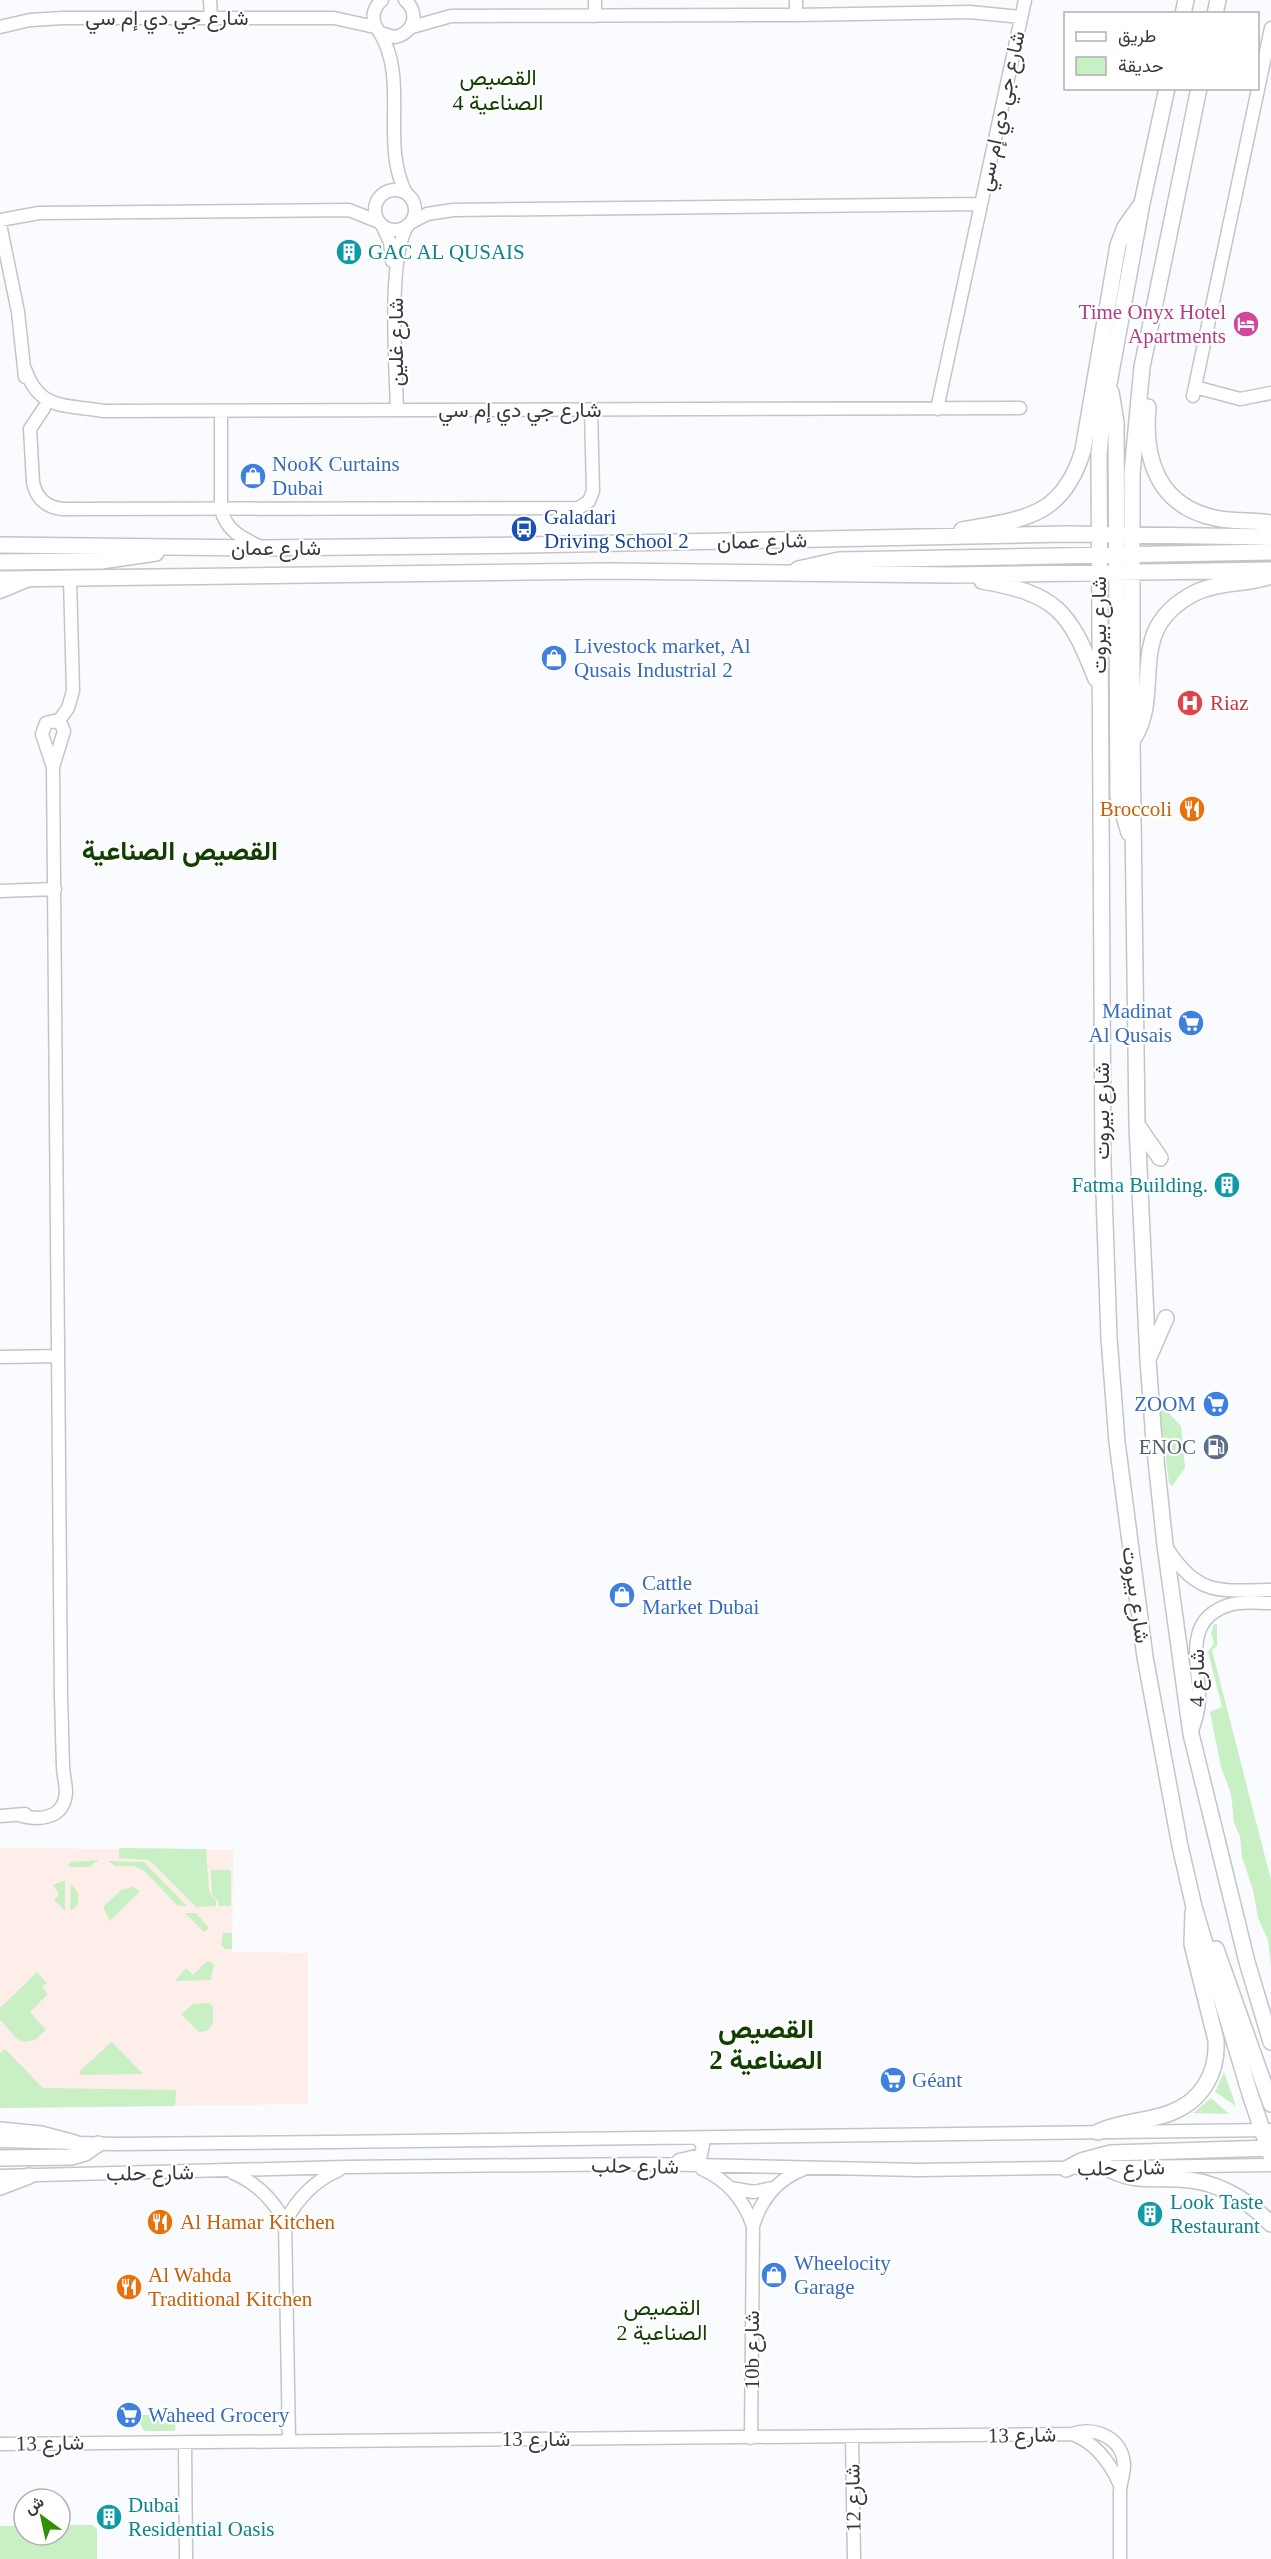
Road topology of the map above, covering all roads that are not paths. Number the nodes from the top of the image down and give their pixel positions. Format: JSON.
{"nodes":[{"id":1,"x":210,"y":0,"type":"edge"},
{"id":2,"x":595,"y":0,"type":"edge"},
{"id":3,"x":796,"y":0,"type":"edge"},
{"id":4,"x":1025,"y":0,"type":"edge"},
{"id":5,"x":379,"y":2,"type":"edge"},
{"id":6,"x":408,"y":3,"type":"edge"},
{"id":7,"x":796,"y":15,"type":"junction"},
{"id":8,"x":451,"y":16,"type":"junction"},
{"id":9,"x":595,"y":16,"type":"junction"},
{"id":10,"x":1022,"y":17,"type":"junction"},
{"id":11,"x":211,"y":18,"type":"junction"},
{"id":12,"x":334,"y":18,"type":"junction"},
{"id":13,"x":0,"y":27,"type":"edge"},
{"id":14,"x":1271,"y":28,"type":"edge"},
{"id":15,"x":378,"y":30,"type":"junction"},
{"id":16,"x":408,"y":30,"type":"junction"},
{"id":17,"x":394,"y":77,"type":"junction"},
{"id":18,"x":1259,"y":85,"type":"edge"},
{"id":19,"x":1167,"y":90,"type":"edge"},
{"id":20,"x":1199,"y":90,"type":"edge"},
{"id":21,"x":1258,"y":90,"type":"edge"},
{"id":22,"x":395,"y":165,"type":"junction"},
{"id":23,"x":381,"y":196,"type":"junction"},
{"id":24,"x":409,"y":196,"type":"junction"},
{"id":25,"x":1142,"y":203,"type":"junction"},
{"id":26,"x":981,"y":204,"type":"junction"},
{"id":27,"x":349,"y":210,"type":"junction"},
{"id":28,"x":453,"y":210,"type":"junction"},
{"id":29,"x":0,"y":222,"type":"edge"},
{"id":30,"x":381,"y":223,"type":"junction"},
{"id":31,"x":409,"y":224,"type":"junction"},
{"id":32,"x":395,"y":273,"type":"junction"},
{"id":33,"x":1142,"y":366,"type":"junction"},
{"id":34,"x":25,"y":369,"type":"junction"},
{"id":35,"x":1109,"y":386,"type":"junction"},
{"id":36,"x":1271,"y":393,"type":"edge"},
{"id":37,"x":44,"y":408,"type":"junction"},
{"id":38,"x":1020,"y":408,"type":"dead end"},
{"id":39,"x":937,"y":409,"type":"junction"},
{"id":40,"x":397,"y":410,"type":"junction"},
{"id":41,"x":591,"y":410,"type":"junction"},
{"id":42,"x":103,"y":411,"type":"junction"},
{"id":43,"x":221,"y":411,"type":"junction"},
{"id":44,"x":221,"y":508,"type":"junction"},
{"id":45,"x":1271,"y":523,"type":"edge"},
{"id":46,"x":1099,"y":535,"type":"junction"},
{"id":47,"x":1124,"y":535,"type":"junction"},
{"id":48,"x":1271,"y":537,"type":"edge"},
{"id":49,"x":939,"y":538,"type":"junction"},
{"id":50,"x":2,"y":544,"type":"edge"},
{"id":51,"x":173,"y":548,"type":"junction"},
{"id":52,"x":262,"y":548,"type":"junction"},
{"id":53,"x":1271,"y":552,"type":"edge"},
{"id":54,"x":1099,"y":554,"type":"junction"},
{"id":55,"x":1124,"y":554,"type":"junction"},
{"id":56,"x":0,"y":562,"type":"edge"},
{"id":57,"x":1271,"y":570,"type":"edge"},
{"id":58,"x":1099,"y":573,"type":"junction"},
{"id":59,"x":1116,"y":573,"type":"junction"},
{"id":60,"x":1132,"y":573,"type":"junction"},
{"id":61,"x":786,"y":574,"type":"junction"},
{"id":62,"x":950,"y":575,"type":"junction"},
{"id":63,"x":1271,"y":576,"type":"edge"},
{"id":64,"x":70,"y":578,"type":"junction"},
{"id":65,"x":2,"y":583,"type":"edge"},
{"id":66,"x":1099,"y":687,"type":"junction"},
{"id":67,"x":58,"y":722,"type":"junction"},
{"id":68,"x":1132,"y":741,"type":"junction"},
{"id":69,"x":53,"y":767,"type":"junction"},
{"id":70,"x":1133,"y":840,"type":"junction"},
{"id":71,"x":55,"y":889,"type":"junction"},
{"id":72,"x":0,"y":891,"type":"edge"},
{"id":73,"x":1137,"y":1125,"type":"junction"},
{"id":74,"x":1160,"y":1158,"type":"dead end"},
{"id":75,"x":1166,"y":1318,"type":"dead end"},
{"id":76,"x":58,"y":1356,"type":"junction"},
{"id":77,"x":0,"y":1357,"type":"edge"},
{"id":78,"x":1148,"y":1360,"type":"junction"},
{"id":79,"x":1165,"y":1545,"type":"junction"},
{"id":80,"x":1271,"y":1590,"type":"edge"},
{"id":81,"x":1271,"y":1603,"type":"edge"},
{"id":82,"x":1191,"y":1734,"type":"junction"},
{"id":83,"x":0,"y":1816,"type":"edge"},
{"id":84,"x":1194,"y":1906,"type":"junction"},
{"id":85,"x":1247,"y":1962,"type":"junction"},
{"id":86,"x":1271,"y":2005,"type":"edge"},
{"id":87,"x":1271,"y":2042,"type":"edge"},
{"id":88,"x":1271,"y":2104,"type":"edge"},
{"id":89,"x":0,"y":2130,"type":"edge"},
{"id":90,"x":1266,"y":2130,"type":"edge"},
{"id":91,"x":1098,"y":2132,"type":"junction"},
{"id":92,"x":697,"y":2138,"type":"junction"},
{"id":93,"x":0,"y":2141,"type":"edge"},
{"id":94,"x":75,"y":2143,"type":"junction"},
{"id":95,"x":98,"y":2144,"type":"junction"},
{"id":96,"x":1270,"y":2151,"type":"edge"},
{"id":97,"x":0,"y":2158,"type":"edge"},
{"id":98,"x":648,"y":2164,"type":"junction"},
{"id":99,"x":1271,"y":2165,"type":"edge"},
{"id":100,"x":346,"y":2167,"type":"junction"},
{"id":101,"x":698,"y":2167,"type":"junction"},
{"id":102,"x":1106,"y":2167,"type":"junction"},
{"id":103,"x":806,"y":2168,"type":"junction"},
{"id":104,"x":1066,"y":2169,"type":"junction"},
{"id":105,"x":229,"y":2172,"type":"junction"},
{"id":106,"x":0,"y":2176,"type":"edge"},
{"id":107,"x":29,"y":2176,"type":"junction"},
{"id":108,"x":0,"y":2187,"type":"edge"},
{"id":109,"x":775,"y":2187,"type":"junction"},
{"id":110,"x":731,"y":2188,"type":"junction"},
{"id":111,"x":285,"y":2222,"type":"junction"},
{"id":112,"x":1271,"y":2224,"type":"edge"},
{"id":113,"x":753,"y":2226,"type":"junction"},
{"id":114,"x":1072,"y":2434,"type":"junction"},
{"id":115,"x":751,"y":2438,"type":"junction"},
{"id":116,"x":852,"y":2438,"type":"junction"},
{"id":117,"x":289,"y":2441,"type":"junction"},
{"id":118,"x":185,"y":2442,"type":"junction"},
{"id":119,"x":0,"y":2444,"type":"edge"},
{"id":120,"x":1120,"y":2485,"type":"junction"},
{"id":121,"x":186,"y":2559,"type":"edge"},
{"id":122,"x":854,"y":2559,"type":"edge"},
{"id":123,"x":1120,"y":2559,"type":"edge"}],
"edges":[{"from":1,"to":11,"type":"street"},
{"from":2,"to":9,"type":"street"},
{"from":3,"to":7,"type":"street"},
{"from":4,"to":10,"type":"street","name":"شارع جي دي إم سي"},
{"from":5,"to":12,"type":"street","name":"شارع جي دي إم سي"},
{"from":5,"to":15,"type":"street","name":"شارع غلين"},
{"from":6,"to":8,"type":"street"},
{"from":6,"to":16,"type":"street","name":"شارع غلين"},
{"from":7,"to":9,"type":"street"},
{"from":7,"to":10,"type":"street"},
{"from":8,"to":9,"type":"street"},
{"from":8,"to":16,"type":"street"},
{"from":10,"to":26,"type":"street","name":"شارع جي دي إم سي"},
{"from":11,"to":12,"type":"street","name":"شارع جي دي إم سي"},
{"from":11,"to":13,"type":"street","name":"شارع جي دي إم سي"},
{"from":12,"to":15,"type":"street","name":"شارع جي دي إم سي"},
{"from":14,"to":18,"type":"street"},
{"from":15,"to":16,"type":"street"},
{"from":15,"to":17,"type":"street","name":"شارع غلين"},
{"from":16,"to":17,"type":"street","name":"شارع غلين"},
{"from":17,"to":22,"type":"street","name":"شارع غلين"},
{"from":19,"to":25,"type":"main road","name":"شارع بيروت"},
{"from":20,"to":33,"type":"main road"},
{"from":21,"to":36,"type":"street"},
{"from":22,"to":23,"type":"street","name":"شارع غلين"},
{"from":22,"to":24,"type":"street","name":"شارع غلين"},
{"from":23,"to":24,"type":"street"},
{"from":23,"to":27,"type":"street","name":"شارع جي دي إم سي"},
{"from":23,"to":30,"type":"street","name":"شارع غلين"},
{"from":24,"to":28,"type":"street","name":"شارع جي دي إم سي"},
{"from":24,"to":31,"type":"street","name":"شارع غلين"},
{"from":25,"to":35,"type":"main road","name":"شارع بيروت"},
{"from":25,"to":49,"type":"main road"},
{"from":26,"to":28,"type":"street","name":"شارع جي دي إم سي"},
{"from":26,"to":39,"type":"street","name":"شارع جي دي إم سي"},
{"from":27,"to":29,"type":"street","name":"شارع جي دي إم سي"},
{"from":27,"to":30,"type":"street","name":"شارع جي دي إم سي"},
{"from":28,"to":31,"type":"street","name":"شارع جي دي إم سي"},
{"from":29,"to":34,"type":"street","name":"شارع جي دي إم سي"},
{"from":30,"to":31,"type":"street"},
{"from":30,"to":32,"type":"street","name":"شارع غلين"},
{"from":31,"to":32,"type":"street","name":"شارع غلين"},
{"from":32,"to":40,"type":"street","name":"شارع غلين"},
{"from":33,"to":45,"type":"main road"},
{"from":33,"to":47,"type":"main road"},
{"from":34,"to":37,"type":"street","name":"شارع جي دي إم سي"},
{"from":34,"to":42,"type":"street","name":"شارع جي دي إم سي"},
{"from":35,"to":46,"type":"main road","name":"شارع بيروت"},
{"from":35,"to":47,"type":"main road"},
{"from":37,"to":42,"type":"street","name":"شارع جي دي إم سي"},
{"from":37,"to":44,"type":"street"},
{"from":38,"to":39,"type":"street","name":"شارع جي دي إم سي"},
{"from":39,"to":41,"type":"street","name":"شارع جي دي إم سي"},
{"from":40,"to":41,"type":"street","name":"شارع جي دي إم سي"},
{"from":40,"to":43,"type":"street","name":"شارع جي دي إم سي"},
{"from":41,"to":44,"type":"street"},
{"from":42,"to":43,"type":"street","name":"شارع جي دي إم سي"},
{"from":43,"to":44,"type":"street"},
{"from":44,"to":52,"type":"street"},
{"from":46,"to":47,"type":"main road","name":"شارع عمان"},
{"from":46,"to":49,"type":"main road","name":"شارع عمان"},
{"from":46,"to":54,"type":"main road","name":"شارع بيروت"},
{"from":47,"to":48,"type":"main road","name":"شارع عمان"},
{"from":47,"to":55,"type":"main road"},
{"from":49,"to":52,"type":"main road","name":"شارع عمان"},
{"from":50,"to":51,"type":"main road","name":"شارع عمان"},
{"from":51,"to":52,"type":"main road","name":"شارع عمان"},
{"from":51,"to":56,"type":"main road"},
{"from":53,"to":55,"type":"main road"},
{"from":54,"to":55,"type":"main road"},
{"from":54,"to":58,"type":"main road","name":"شارع بيروت"},
{"from":54,"to":61,"type":"main road"},
{"from":55,"to":59,"type":"main road"},
{"from":55,"to":60,"type":"main road","name":"شارع بيروت"},
{"from":57,"to":60,"type":"main road","name":"شارع عمان"},
{"from":58,"to":59,"type":"main road","name":"شارع عمان"},
{"from":58,"to":62,"type":"main road","name":"شارع عمان"},
{"from":58,"to":66,"type":"main road","name":"شارع بيروت"},
{"from":59,"to":60,"type":"main road","name":"شارع عمان"},
{"from":59,"to":70,"type":"main road"},
{"from":60,"to":68,"type":"main road","name":"شارع بيروت"},
{"from":61,"to":62,"type":"main road","name":"شارع عمان"},
{"from":61,"to":64,"type":"main road","name":"شارع عمان"},
{"from":62,"to":66,"type":"main road"},
{"from":63,"to":68,"type":"main road"},
{"from":64,"to":65,"type":"main road","name":"شارع عمان"},
{"from":64,"to":67,"type":"street"},
{"from":66,"to":84,"type":"main road","name":"شارع بيروت"},
{"from":67,"to":69,"type":"street"},
{"from":67,"to":69,"type":"street"},
{"from":68,"to":70,"type":"main road","name":"شارع بيروت"},
{"from":69,"to":71,"type":"street"},
{"from":70,"to":73,"type":"main road","name":"شارع بيروت"},
{"from":71,"to":72,"type":"street"},
{"from":71,"to":76,"type":"street"},
{"from":73,"to":74,"type":"main road"},
{"from":73,"to":78,"type":"main road","name":"شارع بيروت"},
{"from":75,"to":78,"type":"main road"},
{"from":76,"to":77,"type":"street"},
{"from":76,"to":83,"type":"street"},
{"from":78,"to":79,"type":"main road","name":"شارع بيروت"},
{"from":79,"to":80,"type":"street"},
{"from":79,"to":82,"type":"main road","name":"شارع بيروت"},
{"from":81,"to":82,"type":"street","name":"شارع 4"},
{"from":82,"to":85,"type":"main road","name":"شارع بيروت"},
{"from":84,"to":88,"type":"main road"},
{"from":84,"to":90,"type":"main road","name":"شارع بيروت"},
{"from":84,"to":91,"type":"main road"},
{"from":85,"to":86,"type":"main road"},
{"from":85,"to":87,"type":"main road","name":"شارع بيروت"},
{"from":89,"to":94,"type":"main road"},
{"from":90,"to":91,"type":"street","name":"شارع حلب"},
{"from":90,"to":96,"type":"main road","name":"شارع بيروت"},
{"from":91,"to":92,"type":"street","name":"شارع حلب"},
{"from":92,"to":95,"type":"street","name":"شارع حلب"},
{"from":92,"to":98,"type":"street"},
{"from":93,"to":94,"type":"street","name":"شارع حلب"},
{"from":94,"to":95,"type":"street","name":"شارع حلب"},
{"from":95,"to":97,"type":"main road"},
{"from":96,"to":104,"type":"main road"},
{"from":98,"to":100,"type":"street","name":"شارع حلب"},
{"from":98,"to":101,"type":"street","name":"شارع حلب"},
{"from":99,"to":102,"type":"street","name":"شارع حلب"},
{"from":100,"to":105,"type":"street","name":"شارع حلب"},
{"from":100,"to":111,"type":"street"},
{"from":101,"to":103,"type":"street","name":"شارع حلب"},
{"from":101,"to":110,"type":"street","name":"10b شارع"},
{"from":102,"to":104,"type":"street","name":"شارع حلب"},
{"from":102,"to":112,"type":"main road"},
{"from":103,"to":104,"type":"street","name":"شارع حلب"},
{"from":103,"to":109,"type":"street","name":"10b شارع"},
{"from":105,"to":107,"type":"street","name":"شارع حلب"},
{"from":105,"to":111,"type":"street"},
{"from":106,"to":107,"type":"street","name":"شارع حلب"},
{"from":107,"to":108,"type":"main road"},
{"from":109,"to":110,"type":"street"},
{"from":109,"to":113,"type":"street","name":"10b شارع"},
{"from":110,"to":113,"type":"street","name":"10b شارع"},
{"from":111,"to":117,"type":"street"},
{"from":113,"to":115,"type":"street","name":"10b شارع"},
{"from":114,"to":116,"type":"street","name":"شارع 13"},
{"from":114,"to":120,"type":"street","name":"شارع 13"},
{"from":114,"to":120,"type":"street","name":"شارع 13"},
{"from":115,"to":116,"type":"street","name":"شارع 13"},
{"from":115,"to":117,"type":"street","name":"شارع 13"},
{"from":116,"to":122,"type":"street","name":"شارع 12"},
{"from":117,"to":118,"type":"street","name":"شارع 13"},
{"from":118,"to":119,"type":"street","name":"شارع 13"},
{"from":118,"to":121,"type":"street"},
{"from":120,"to":123,"type":"street"}]}
